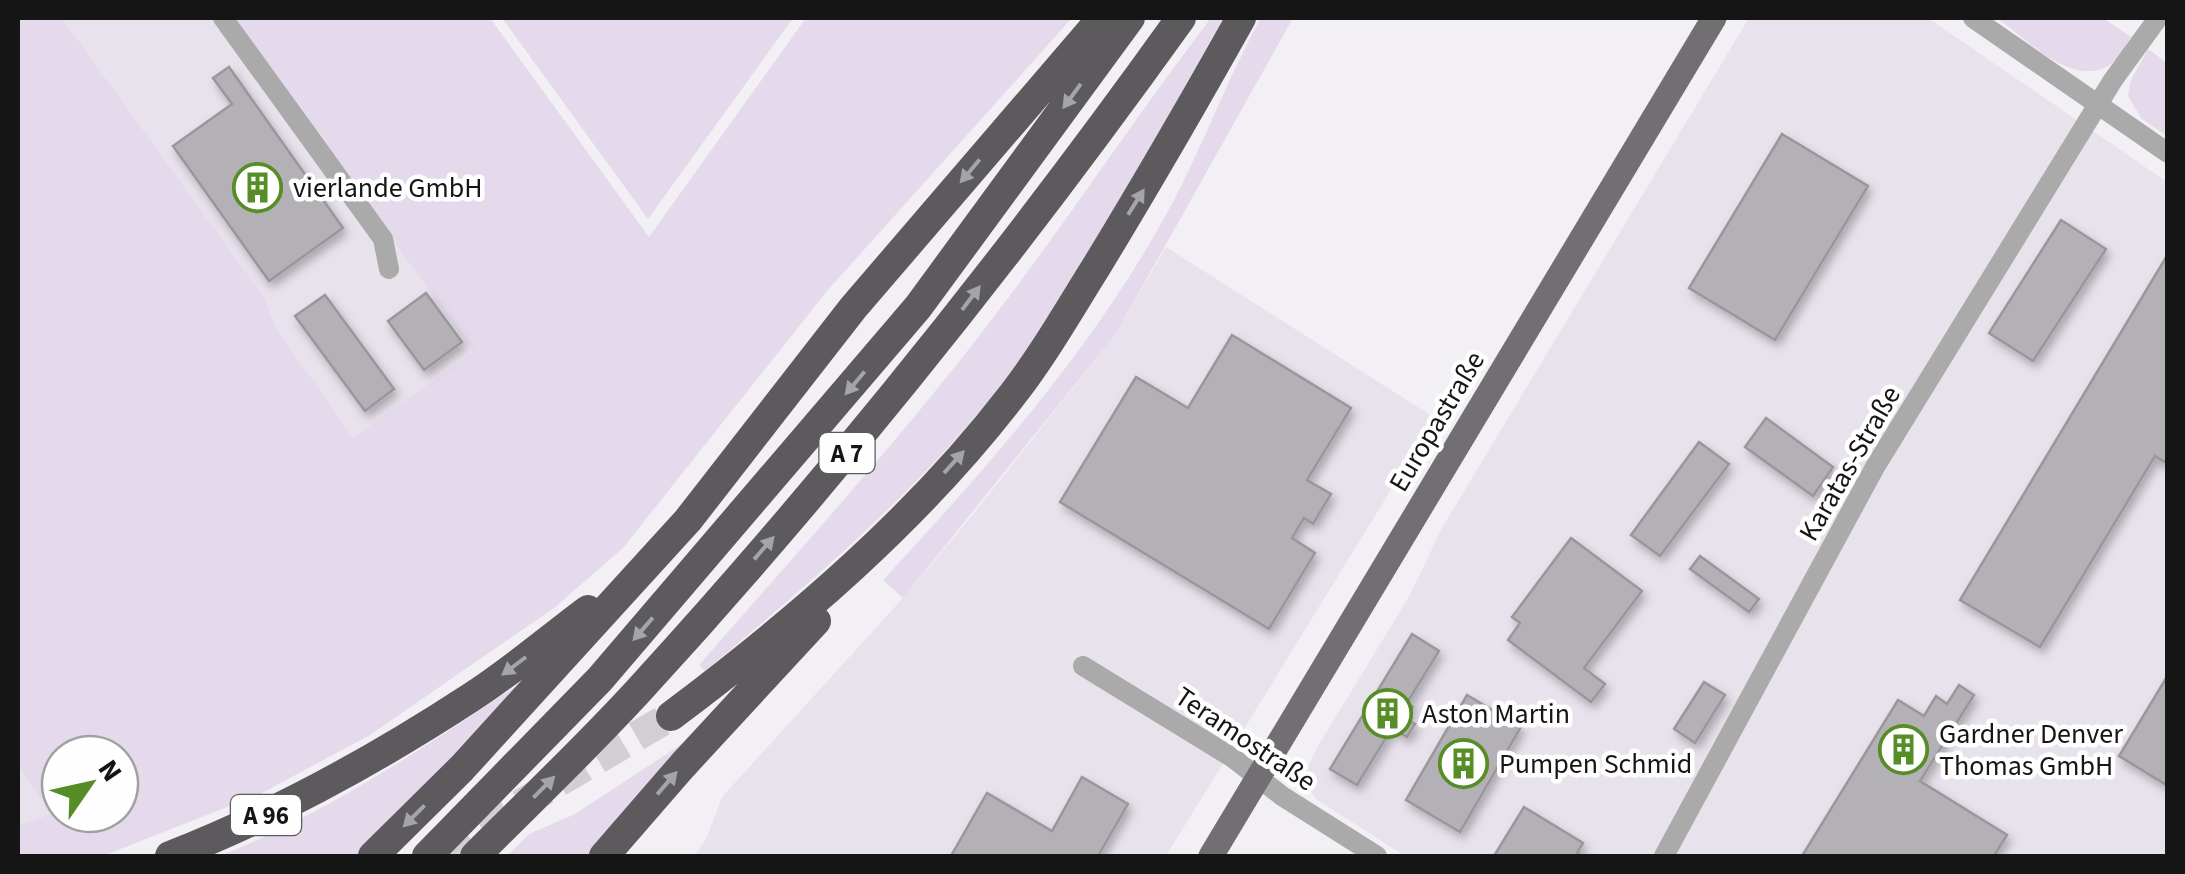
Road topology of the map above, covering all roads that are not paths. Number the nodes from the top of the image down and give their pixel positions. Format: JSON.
{"nodes":[{"id":1,"x":223,"y":18,"type":"edge"},
{"id":2,"x":1102,"y":18,"type":"edge"},
{"id":3,"x":1130,"y":18,"type":"edge"},
{"id":4,"x":1181,"y":18,"type":"edge"},
{"id":5,"x":1241,"y":18,"type":"edge"},
{"id":6,"x":1714,"y":18,"type":"edge"},
{"id":7,"x":1972,"y":18,"type":"edge"},
{"id":8,"x":2158,"y":18,"type":"edge"},
{"id":9,"x":2098,"y":105,"type":"junction"},
{"id":10,"x":2168,"y":154,"type":"edge"},
{"id":11,"x":388,"y":268,"type":"dead end"},
{"id":12,"x":887,"y":533,"type":"junction"},
{"id":13,"x":648,"y":565,"type":"junction"},
{"id":14,"x":1083,"y":666,"type":"dead end"},
{"id":15,"x":672,"y":716,"type":"tunnel mouth"},
{"id":16,"x":1259,"y":778,"type":"junction"},
{"id":17,"x":170,"y":856,"type":"edge"},
{"id":18,"x":373,"y":856,"type":"edge"},
{"id":19,"x":426,"y":856,"type":"edge"},
{"id":20,"x":475,"y":856,"type":"edge"},
{"id":21,"x":604,"y":856,"type":"edge"},
{"id":22,"x":1211,"y":856,"type":"edge"},
{"id":23,"x":1377,"y":856,"type":"edge"},
{"id":24,"x":1664,"y":856,"type":"edge"}],
"edges":[{"from":1,"to":11,"type":"street"},
{"from":2,"to":13,"type":"highway","one_way":true},
{"from":3,"to":19,"type":"highway","number":"A 7","one_way":true},
{"from":20,"to":4,"type":"highway","number":"A 7","one_way":true},
{"from":12,"to":5,"type":"highway","one_way":true},
{"from":6,"to":16,"type":"main road","name":"Europastraße"},
{"from":7,"to":9,"type":"street"},
{"from":8,"to":9,"type":"street","name":"Karatas-Straße"},
{"from":9,"to":10,"type":"street"},
{"from":9,"to":24,"type":"street","name":"Karatas-Straße"},
{"from":12,"to":15,"type":"highway"},
{"from":21,"to":12,"type":"highway","one_way":true},
{"from":13,"to":17,"type":"highway","number":"A 96","one_way":true},
{"from":13,"to":18,"type":"highway","one_way":true},
{"from":14,"to":16,"type":"street","name":"Teramostraße"},
{"from":16,"to":22,"type":"main road","name":"Europastraße"},
{"from":16,"to":23,"type":"street","name":"Teramostraße"}]}
